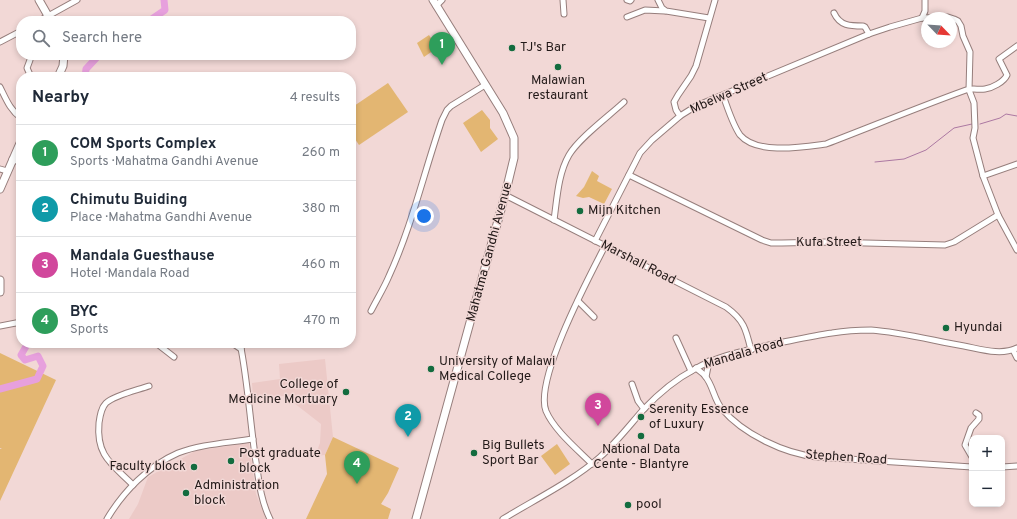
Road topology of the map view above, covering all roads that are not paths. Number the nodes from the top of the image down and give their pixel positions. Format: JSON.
{"nodes":[{"id":1,"x":39,"y":0,"type":"edge"},
{"id":2,"x":77,"y":0,"type":"edge"},
{"id":3,"x":442,"y":0,"type":"edge"},
{"id":4,"x":563,"y":0,"type":"edge"},
{"id":5,"x":627,"y":0,"type":"edge"},
{"id":6,"x":631,"y":0,"type":"edge"},
{"id":7,"x":658,"y":0,"type":"edge"},
{"id":8,"x":715,"y":0,"type":"edge"},
{"id":9,"x":925,"y":0,"type":"edge"},
{"id":10,"x":434,"y":3,"type":"edge"},
{"id":11,"x":666,"y":11,"type":"junction"},
{"id":12,"x":925,"y":12,"type":"edge"},
{"id":13,"x":834,"y":13,"type":"dead end"},
{"id":14,"x":564,"y":14,"type":"dead end"},
{"id":15,"x":47,"y":16,"type":"edge"},
{"id":16,"x":53,"y":16,"type":"edge"},
{"id":17,"x":627,"y":17,"type":"dead end"},
{"id":18,"x":710,"y":18,"type":"junction"},
{"id":19,"x":921,"y":18,"type":"edge"},
{"id":20,"x":957,"y":21,"type":"edge"},
{"id":21,"x":16,"y":34,"type":"edge"},
{"id":22,"x":869,"y":34,"type":"junction"},
{"id":23,"x":0,"y":42,"type":"edge"},
{"id":24,"x":1017,"y":46,"type":"edge"},
{"id":25,"x":30,"y":60,"type":"dead end"},
{"id":26,"x":64,"y":60,"type":"edge"},
{"id":27,"x":29,"y":72,"type":"edge"},
{"id":28,"x":60,"y":72,"type":"edge"},
{"id":29,"x":485,"y":85,"type":"junction"},
{"id":30,"x":0,"y":87,"type":"edge"},
{"id":31,"x":969,"y":90,"type":"junction"},
{"id":32,"x":723,"y":95,"type":"junction"},
{"id":33,"x":624,"y":102,"type":"dead end"},
{"id":34,"x":16,"y":114,"type":"edge"},
{"id":35,"x":680,"y":116,"type":"junction"},
{"id":36,"x":16,"y":151,"type":"edge"},
{"id":37,"x":12,"y":159,"type":"junction"},
{"id":38,"x":16,"y":161,"type":"edge"},
{"id":39,"x":1017,"y":164,"type":"edge"},
{"id":40,"x":3,"y":170,"type":"edge"},
{"id":41,"x":628,"y":174,"type":"junction"},
{"id":42,"x":983,"y":176,"type":"junction"},
{"id":43,"x":0,"y":189,"type":"edge"},
{"id":44,"x":505,"y":195,"type":"junction"},
{"id":45,"x":998,"y":215,"type":"junction"},
{"id":46,"x":554,"y":220,"type":"junction"},
{"id":47,"x":595,"y":241,"type":"junction"},
{"id":48,"x":605,"y":246,"type":"junction"},
{"id":49,"x":1017,"y":250,"type":"edge"},
{"id":50,"x":0,"y":280,"type":"edge"},
{"id":51,"x":0,"y":292,"type":"edge"},
{"id":52,"x":578,"y":301,"type":"junction"},
{"id":53,"x":371,"y":311,"type":"dead end"},
{"id":54,"x":594,"y":317,"type":"dead end"},
{"id":55,"x":16,"y":323,"type":"edge"},
{"id":56,"x":0,"y":326,"type":"edge"},
{"id":57,"x":676,"y":338,"type":"dead end"},
{"id":58,"x":162,"y":348,"type":"edge"},
{"id":59,"x":241,"y":349,"type":"edge"},
{"id":60,"x":1015,"y":349,"type":"edge"},
{"id":61,"x":751,"y":350,"type":"junction"},
{"id":62,"x":174,"y":357,"type":"dead end"},
{"id":63,"x":1017,"y":358,"type":"edge"},
{"id":64,"x":709,"y":361,"type":"junction"},
{"id":65,"x":693,"y":370,"type":"junction"},
{"id":66,"x":706,"y":377,"type":"junction"},
{"id":67,"x":632,"y":384,"type":"dead end"},
{"id":68,"x":150,"y":386,"type":"dead end"},
{"id":69,"x":644,"y":409,"type":"junction"},
{"id":70,"x":976,"y":414,"type":"dead end"},
{"id":71,"x":252,"y":439,"type":"junction"},
{"id":72,"x":969,"y":452,"type":"edge"},
{"id":73,"x":592,"y":464,"type":"junction"},
{"id":74,"x":1017,"y":466,"type":"edge"},
{"id":75,"x":969,"y":467,"type":"edge"},
{"id":76,"x":1005,"y":467,"type":"edge"},
{"id":77,"x":133,"y":485,"type":"junction"},
{"id":78,"x":107,"y":519,"type":"edge"},
{"id":79,"x":270,"y":519,"type":"edge"},
{"id":80,"x":416,"y":519,"type":"edge"},
{"id":81,"x":503,"y":519,"type":"edge"}],
"edges":[{"from":1,"to":15,"type":"main road"},
{"from":2,"to":16,"type":"street"},
{"from":3,"to":10,"type":"street"},
{"from":4,"to":14,"type":"street"},
{"from":5,"to":6,"type":"street"},
{"from":7,"to":11,"type":"street"},
{"from":8,"to":18,"type":"street"},
{"from":9,"to":12,"type":"street"},
{"from":10,"to":29,"type":"main road","name":"Mahatma Gandhi Avenue"},
{"from":11,"to":17,"type":"street"},
{"from":11,"to":18,"type":"street"},
{"from":13,"to":22,"type":"street"},
{"from":18,"to":35,"type":"street"},
{"from":19,"to":22,"type":"street","name":"Mbelwa Street"},
{"from":20,"to":31,"type":"street","name":"Mbelwa Street"},
{"from":21,"to":23,"type":"street"},
{"from":22,"to":32,"type":"street","name":"Mbelwa Street"},
{"from":24,"to":31,"type":"street"},
{"from":25,"to":27,"type":"street"},
{"from":26,"to":28,"type":"main road"},
{"from":29,"to":44,"type":"main road","name":"Mahatma Gandhi Avenue"},
{"from":29,"to":53,"type":"street"},
{"from":30,"to":34,"type":"street"},
{"from":31,"to":32,"type":"street"},
{"from":31,"to":42,"type":"street","name":"Mbelwa Street"},
{"from":32,"to":35,"type":"street","name":"Mbelwa Street"},
{"from":33,"to":46,"type":"street"},
{"from":35,"to":41,"type":"street","name":"Mbelwa Street"},
{"from":36,"to":37,"type":"main road"},
{"from":37,"to":38,"type":"street"},
{"from":37,"to":40,"type":"main road"},
{"from":39,"to":42,"type":"street"},
{"from":40,"to":43,"type":"main road"},
{"from":41,"to":45,"type":"street","name":"Kufa Street"},
{"from":41,"to":47,"type":"street","name":"Mbelwa Street"},
{"from":42,"to":45,"type":"street","name":"Mbelwa Street"},
{"from":44,"to":46,"type":"street","name":"Marshall Road"},
{"from":44,"to":80,"type":"main road","name":"Mahatma Gandhi Avenue"},
{"from":45,"to":49,"type":"street"},
{"from":46,"to":47,"type":"street","name":"Marshall Road"},
{"from":47,"to":48,"type":"street","name":"Marshall Road"},
{"from":48,"to":52,"type":"street"},
{"from":48,"to":61,"type":"street","name":"Marshall Road"},
{"from":50,"to":51,"type":"main road"},
{"from":52,"to":54,"type":"street"},
{"from":52,"to":73,"type":"street"},
{"from":55,"to":56,"type":"street"},
{"from":57,"to":65,"type":"street"},
{"from":58,"to":62,"type":"street"},
{"from":59,"to":71,"type":"street"},
{"from":60,"to":61,"type":"street","name":"Mandala Road"},
{"from":60,"to":63,"type":"street"},
{"from":61,"to":64,"type":"street","name":"Mandala Road"},
{"from":64,"to":65,"type":"street","name":"Mandala Road"},
{"from":64,"to":66,"type":"street"},
{"from":65,"to":66,"type":"street","name":"Stephen Road"},
{"from":65,"to":69,"type":"street","name":"Mandala Road"},
{"from":66,"to":75,"type":"street","name":"Stephen Road"},
{"from":67,"to":69,"type":"street"},
{"from":68,"to":77,"type":"street"},
{"from":69,"to":73,"type":"street","name":"Mandala Road"},
{"from":70,"to":72,"type":"street"},
{"from":71,"to":77,"type":"street"},
{"from":71,"to":79,"type":"street"},
{"from":73,"to":81,"type":"street","name":"Mandala Road"},
{"from":74,"to":76,"type":"street"},
{"from":77,"to":78,"type":"street"}]}
